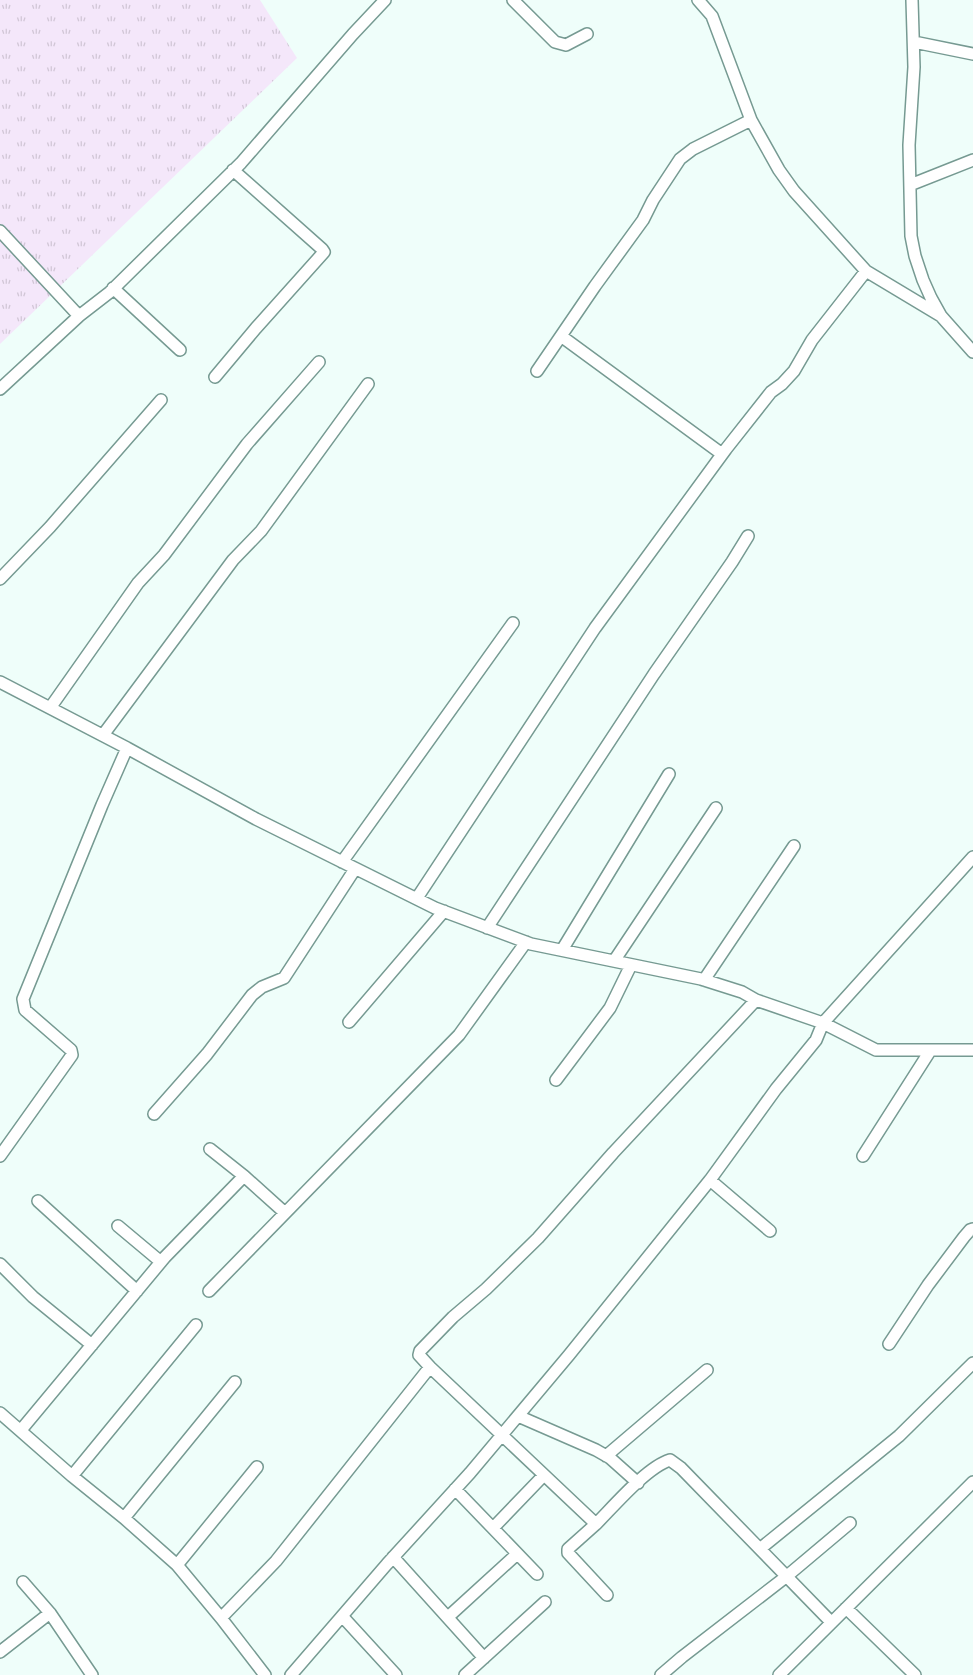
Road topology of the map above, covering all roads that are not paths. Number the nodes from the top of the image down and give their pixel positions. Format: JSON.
{"nodes":[{"id":1,"x":385,"y":0,"type":"edge"},
{"id":2,"x":513,"y":0,"type":"edge"},
{"id":3,"x":698,"y":0,"type":"edge"},
{"id":4,"x":912,"y":0,"type":"edge"},
{"id":5,"x":588,"y":34,"type":"dead end"},
{"id":6,"x":914,"y":42,"type":"junction"},
{"id":7,"x":973,"y":54,"type":"edge"},
{"id":8,"x":751,"y":120,"type":"junction"},
{"id":9,"x":973,"y":160,"type":"edge"},
{"id":10,"x":233,"y":170,"type":"junction"},
{"id":11,"x":910,"y":185,"type":"junction"},
{"id":12,"x":0,"y":231,"type":"edge"},
{"id":13,"x":866,"y":270,"type":"junction"},
{"id":14,"x":113,"y":288,"type":"junction"},
{"id":15,"x":80,"y":316,"type":"junction"},
{"id":16,"x":941,"y":316,"type":"junction"},
{"id":17,"x":561,"y":336,"type":"junction"},
{"id":18,"x":180,"y":350,"type":"dead end"},
{"id":19,"x":973,"y":352,"type":"edge"},
{"id":20,"x":319,"y":362,"type":"dead end"},
{"id":21,"x":537,"y":372,"type":"dead end"},
{"id":22,"x":215,"y":378,"type":"dead end"},
{"id":23,"x":368,"y":384,"type":"dead end"},
{"id":24,"x":0,"y":389,"type":"edge"},
{"id":25,"x":161,"y":400,"type":"dead end"},
{"id":26,"x":722,"y":454,"type":"junction"},
{"id":27,"x":748,"y":536,"type":"dead end"},
{"id":28,"x":0,"y":579,"type":"edge"},
{"id":29,"x":513,"y":623,"type":"dead end"},
{"id":30,"x":0,"y":682,"type":"edge"},
{"id":31,"x":50,"y":708,"type":"junction"},
{"id":32,"x":103,"y":735,"type":"junction"},
{"id":33,"x":128,"y":748,"type":"junction"},
{"id":34,"x":668,"y":774,"type":"dead end"},
{"id":35,"x":716,"y":808,"type":"dead end"},
{"id":36,"x":794,"y":846,"type":"dead end"},
{"id":37,"x":973,"y":857,"type":"edge"},
{"id":38,"x":342,"y":862,"type":"junction"},
{"id":39,"x":355,"y":869,"type":"junction"},
{"id":40,"x":417,"y":898,"type":"junction"},
{"id":41,"x":444,"y":911,"type":"junction"},
{"id":42,"x":487,"y":928,"type":"junction"},
{"id":43,"x":526,"y":942,"type":"junction"},
{"id":44,"x":562,"y":950,"type":"junction"},
{"id":45,"x":614,"y":961,"type":"junction"},
{"id":46,"x":631,"y":965,"type":"junction"},
{"id":47,"x":704,"y":980,"type":"junction"},
{"id":48,"x":756,"y":1000,"type":"junction"},
{"id":49,"x":349,"y":1022,"type":"dead end"},
{"id":50,"x":823,"y":1023,"type":"junction"},
{"id":51,"x":973,"y":1050,"type":"edge"},
{"id":52,"x":930,"y":1051,"type":"junction"},
{"id":53,"x":556,"y":1080,"type":"dead end"},
{"id":54,"x":154,"y":1114,"type":"dead end"},
{"id":55,"x":210,"y":1149,"type":"dead end"},
{"id":56,"x":0,"y":1156,"type":"edge"},
{"id":57,"x":863,"y":1156,"type":"dead end"},
{"id":58,"x":244,"y":1176,"type":"junction"},
{"id":59,"x":710,"y":1180,"type":"junction"},
{"id":60,"x":38,"y":1200,"type":"dead end"},
{"id":61,"x":284,"y":1212,"type":"junction"},
{"id":62,"x":118,"y":1226,"type":"dead end"},
{"id":63,"x":973,"y":1229,"type":"edge"},
{"id":64,"x":770,"y":1231,"type":"dead end"},
{"id":65,"x":161,"y":1262,"type":"junction"},
{"id":66,"x":0,"y":1264,"type":"edge"},
{"id":67,"x":137,"y":1291,"type":"junction"},
{"id":68,"x":209,"y":1291,"type":"dead end"},
{"id":69,"x":196,"y":1325,"type":"dead end"},
{"id":70,"x":889,"y":1344,"type":"dead end"},
{"id":71,"x":92,"y":1345,"type":"junction"},
{"id":72,"x":973,"y":1363,"type":"edge"},
{"id":73,"x":430,"y":1367,"type":"junction"},
{"id":74,"x":707,"y":1370,"type":"dead end"},
{"id":75,"x":235,"y":1382,"type":"dead end"},
{"id":76,"x":0,"y":1413,"type":"edge"},
{"id":77,"x":518,"y":1416,"type":"junction"},
{"id":78,"x":21,"y":1430,"type":"junction"},
{"id":79,"x":502,"y":1436,"type":"junction"},
{"id":80,"x":606,"y":1456,"type":"junction"},
{"id":81,"x":258,"y":1468,"type":"dead end"},
{"id":82,"x":544,"y":1475,"type":"junction"},
{"id":83,"x":72,"y":1476,"type":"junction"},
{"id":84,"x":973,"y":1482,"type":"edge"},
{"id":85,"x":638,"y":1483,"type":"junction"},
{"id":86,"x":455,"y":1489,"type":"junction"},
{"id":87,"x":124,"y":1518,"type":"junction"},
{"id":88,"x":850,"y":1523,"type":"dead end"},
{"id":89,"x":596,"y":1524,"type":"junction"},
{"id":90,"x":493,"y":1528,"type":"junction"},
{"id":91,"x":761,"y":1548,"type":"junction"},
{"id":92,"x":517,"y":1554,"type":"junction"},
{"id":93,"x":393,"y":1557,"type":"junction"},
{"id":94,"x":177,"y":1565,"type":"junction"},
{"id":95,"x":537,"y":1574,"type":"dead end"},
{"id":96,"x":788,"y":1576,"type":"junction"},
{"id":97,"x":23,"y":1582,"type":"dead end"},
{"id":98,"x":607,"y":1595,"type":"dead end"},
{"id":99,"x":545,"y":1602,"type":"dead end"},
{"id":100,"x":846,"y":1608,"type":"junction"},
{"id":101,"x":50,"y":1613,"type":"junction"},
{"id":102,"x":342,"y":1616,"type":"junction"},
{"id":103,"x":448,"y":1617,"type":"junction"},
{"id":104,"x":221,"y":1618,"type":"junction"},
{"id":105,"x":831,"y":1622,"type":"junction"},
{"id":106,"x":0,"y":1652,"type":"edge"},
{"id":107,"x":484,"y":1658,"type":"junction"},
{"id":108,"x":92,"y":1675,"type":"edge"},
{"id":109,"x":265,"y":1675,"type":"edge"},
{"id":110,"x":291,"y":1675,"type":"edge"},
{"id":111,"x":396,"y":1675,"type":"edge"},
{"id":112,"x":465,"y":1675,"type":"edge"},
{"id":113,"x":661,"y":1675,"type":"edge"},
{"id":114,"x":779,"y":1675,"type":"edge"},
{"id":115,"x":915,"y":1675,"type":"edge"}],
"edges":[{"from":1,"to":10,"type":"street"},
{"from":2,"to":5,"type":"street"},
{"from":3,"to":8,"type":"street"},
{"from":4,"to":6,"type":"street"},
{"from":6,"to":7,"type":"street"},
{"from":6,"to":11,"type":"street"},
{"from":8,"to":13,"type":"street"},
{"from":8,"to":17,"type":"street"},
{"from":9,"to":11,"type":"street"},
{"from":10,"to":14,"type":"street"},
{"from":10,"to":22,"type":"street"},
{"from":11,"to":16,"type":"street"},
{"from":12,"to":15,"type":"street"},
{"from":13,"to":16,"type":"street"},
{"from":13,"to":26,"type":"street"},
{"from":14,"to":15,"type":"street"},
{"from":14,"to":18,"type":"street"},
{"from":15,"to":24,"type":"street"},
{"from":16,"to":19,"type":"street"},
{"from":17,"to":21,"type":"street"},
{"from":17,"to":26,"type":"street"},
{"from":20,"to":31,"type":"street"},
{"from":23,"to":32,"type":"street"},
{"from":25,"to":28,"type":"street"},
{"from":26,"to":40,"type":"street"},
{"from":27,"to":42,"type":"street"},
{"from":29,"to":38,"type":"street"},
{"from":30,"to":31,"type":"street"},
{"from":31,"to":32,"type":"street"},
{"from":32,"to":33,"type":"street"},
{"from":33,"to":38,"type":"street"},
{"from":33,"to":56,"type":"street"},
{"from":34,"to":44,"type":"street"},
{"from":35,"to":45,"type":"street"},
{"from":36,"to":47,"type":"street"},
{"from":37,"to":50,"type":"street"},
{"from":38,"to":39,"type":"street"},
{"from":39,"to":40,"type":"street"},
{"from":39,"to":54,"type":"street"},
{"from":40,"to":41,"type":"street"},
{"from":41,"to":42,"type":"street"},
{"from":41,"to":49,"type":"street"},
{"from":42,"to":43,"type":"street"},
{"from":43,"to":44,"type":"street"},
{"from":43,"to":61,"type":"street"},
{"from":44,"to":45,"type":"street"},
{"from":45,"to":46,"type":"street"},
{"from":46,"to":47,"type":"street"},
{"from":46,"to":53,"type":"street"},
{"from":47,"to":48,"type":"street"},
{"from":48,"to":50,"type":"street"},
{"from":48,"to":73,"type":"street"},
{"from":50,"to":52,"type":"street"},
{"from":50,"to":59,"type":"street"},
{"from":51,"to":52,"type":"street"},
{"from":52,"to":57,"type":"street"},
{"from":55,"to":58,"type":"street"},
{"from":58,"to":61,"type":"street"},
{"from":58,"to":65,"type":"street"},
{"from":59,"to":64,"type":"street"},
{"from":59,"to":77,"type":"street"},
{"from":60,"to":67,"type":"street"},
{"from":61,"to":68,"type":"street"},
{"from":62,"to":65,"type":"street"},
{"from":63,"to":70,"type":"street"},
{"from":65,"to":67,"type":"street"},
{"from":66,"to":71,"type":"street"},
{"from":67,"to":71,"type":"street"},
{"from":69,"to":83,"type":"street"},
{"from":71,"to":78,"type":"street"},
{"from":72,"to":91,"type":"street"},
{"from":73,"to":79,"type":"street"},
{"from":73,"to":104,"type":"street"},
{"from":74,"to":80,"type":"street"},
{"from":75,"to":87,"type":"street"},
{"from":76,"to":78,"type":"street"},
{"from":77,"to":79,"type":"street"},
{"from":77,"to":80,"type":"street"},
{"from":78,"to":83,"type":"street"},
{"from":79,"to":82,"type":"street"},
{"from":79,"to":86,"type":"street"},
{"from":80,"to":85,"type":"street"},
{"from":81,"to":94,"type":"street"},
{"from":82,"to":89,"type":"street"},
{"from":82,"to":90,"type":"street"},
{"from":83,"to":87,"type":"street"},
{"from":84,"to":100,"type":"street"},
{"from":85,"to":89,"type":"street"},
{"from":85,"to":91,"type":"street"},
{"from":86,"to":90,"type":"street"},
{"from":86,"to":93,"type":"street"},
{"from":87,"to":94,"type":"street"},
{"from":88,"to":96,"type":"street"},
{"from":89,"to":98,"type":"street"},
{"from":90,"to":92,"type":"street"},
{"from":91,"to":96,"type":"street"},
{"from":92,"to":95,"type":"street"},
{"from":92,"to":103,"type":"street"},
{"from":93,"to":102,"type":"street"},
{"from":93,"to":103,"type":"street"},
{"from":94,"to":104,"type":"street"},
{"from":96,"to":105,"type":"street"},
{"from":96,"to":113,"type":"street"},
{"from":97,"to":101,"type":"street"},
{"from":99,"to":107,"type":"street"},
{"from":100,"to":105,"type":"street"},
{"from":100,"to":115,"type":"street"},
{"from":101,"to":106,"type":"street"},
{"from":101,"to":108,"type":"street"},
{"from":102,"to":110,"type":"street"},
{"from":102,"to":111,"type":"street"},
{"from":103,"to":107,"type":"street"},
{"from":104,"to":109,"type":"street"},
{"from":105,"to":114,"type":"street"},
{"from":107,"to":112,"type":"street"}]}
